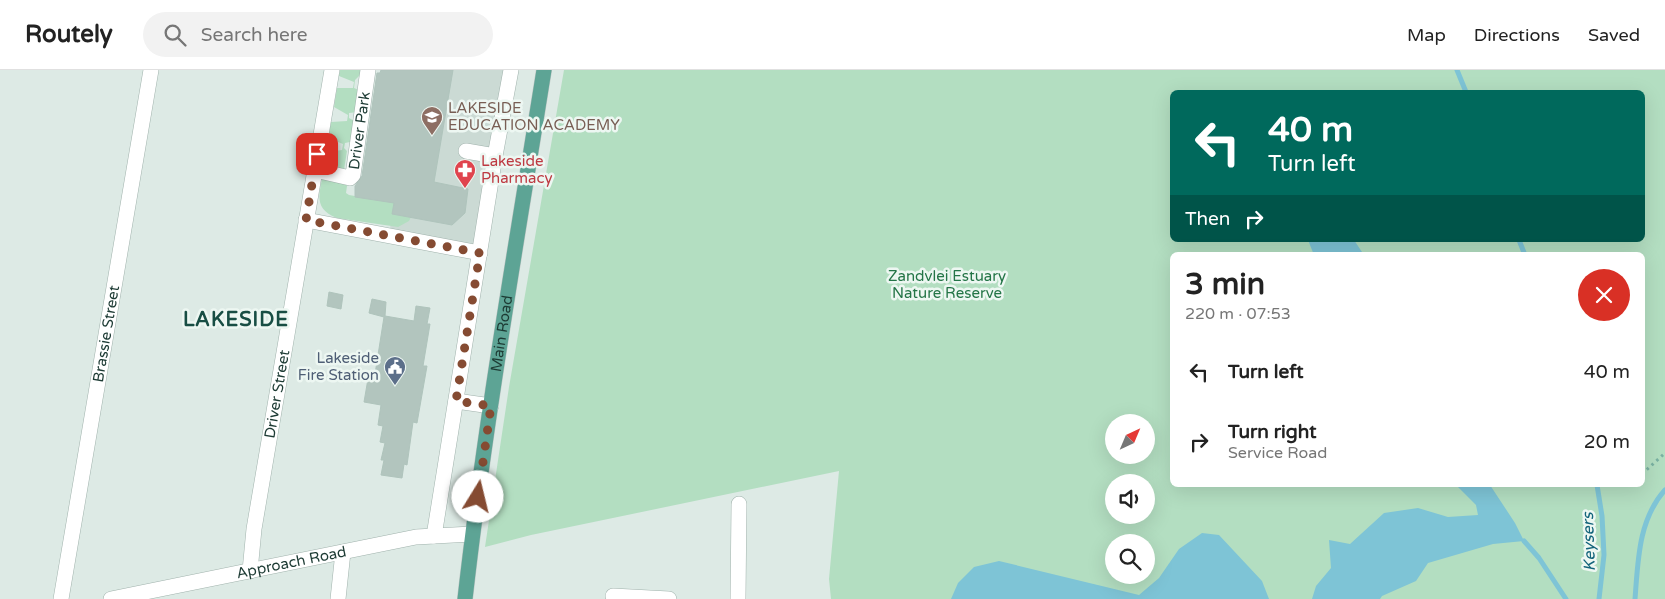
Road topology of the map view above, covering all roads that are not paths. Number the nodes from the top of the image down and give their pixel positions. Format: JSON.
{"nodes":[{"id":1,"x":151,"y":70,"type":"edge"},
{"id":2,"x":332,"y":70,"type":"edge"},
{"id":3,"x":368,"y":70,"type":"edge"},
{"id":4,"x":511,"y":70,"type":"edge"},
{"id":5,"x":544,"y":70,"type":"edge"},
{"id":6,"x":466,"y":151,"type":"dead end"},
{"id":7,"x":495,"y":156,"type":"junction"},
{"id":8,"x":314,"y":170,"type":"junction"},
{"id":9,"x":306,"y":220,"type":"junction"},
{"id":10,"x":480,"y":253,"type":"junction"},
{"id":11,"x":456,"y":401,"type":"junction"},
{"id":12,"x":491,"y":406,"type":"junction"},
{"id":13,"x":739,"y":504,"type":"dead end"},
{"id":14,"x":472,"y":534,"type":"junction"},
{"id":15,"x":434,"y":536,"type":"junction"},
{"id":16,"x":342,"y":552,"type":"junction"},
{"id":17,"x":250,"y":571,"type":"junction"},
{"id":18,"x":613,"y":596,"type":"dead end"},
{"id":19,"x":61,"y":599,"type":"edge"},
{"id":20,"x":111,"y":599,"type":"edge"},
{"id":21,"x":338,"y":599,"type":"edge"},
{"id":22,"x":465,"y":599,"type":"edge"},
{"id":23,"x":669,"y":599,"type":"edge"},
{"id":24,"x":738,"y":599,"type":"edge"}],
"edges":[{"from":1,"to":19,"type":"street","name":"Brassie Street"},
{"from":2,"to":8,"type":"street","name":"Driver Street"},
{"from":3,"to":8,"type":"street","name":"Driver Park"},
{"from":4,"to":7,"type":"street"},
{"from":5,"to":12,"type":"main road","name":"Main Road"},
{"from":6,"to":7,"type":"street"},
{"from":7,"to":10,"type":"street"},
{"from":8,"to":9,"type":"street","name":"Driver Street"},
{"from":9,"to":10,"type":"street"},
{"from":9,"to":17,"type":"street","name":"Driver Street"},
{"from":10,"to":11,"type":"street"},
{"from":11,"to":12,"type":"street"},
{"from":11,"to":15,"type":"street"},
{"from":12,"to":14,"type":"main road","name":"Main Road"},
{"from":13,"to":24,"type":"street"},
{"from":14,"to":15,"type":"street","name":"Approach Road"},
{"from":14,"to":22,"type":"main road","name":"Main Road"},
{"from":15,"to":16,"type":"street","name":"Approach Road"},
{"from":16,"to":17,"type":"street","name":"Approach Road"},
{"from":16,"to":21,"type":"street"},
{"from":17,"to":20,"type":"street","name":"Approach Road"},
{"from":18,"to":23,"type":"street"}]}
